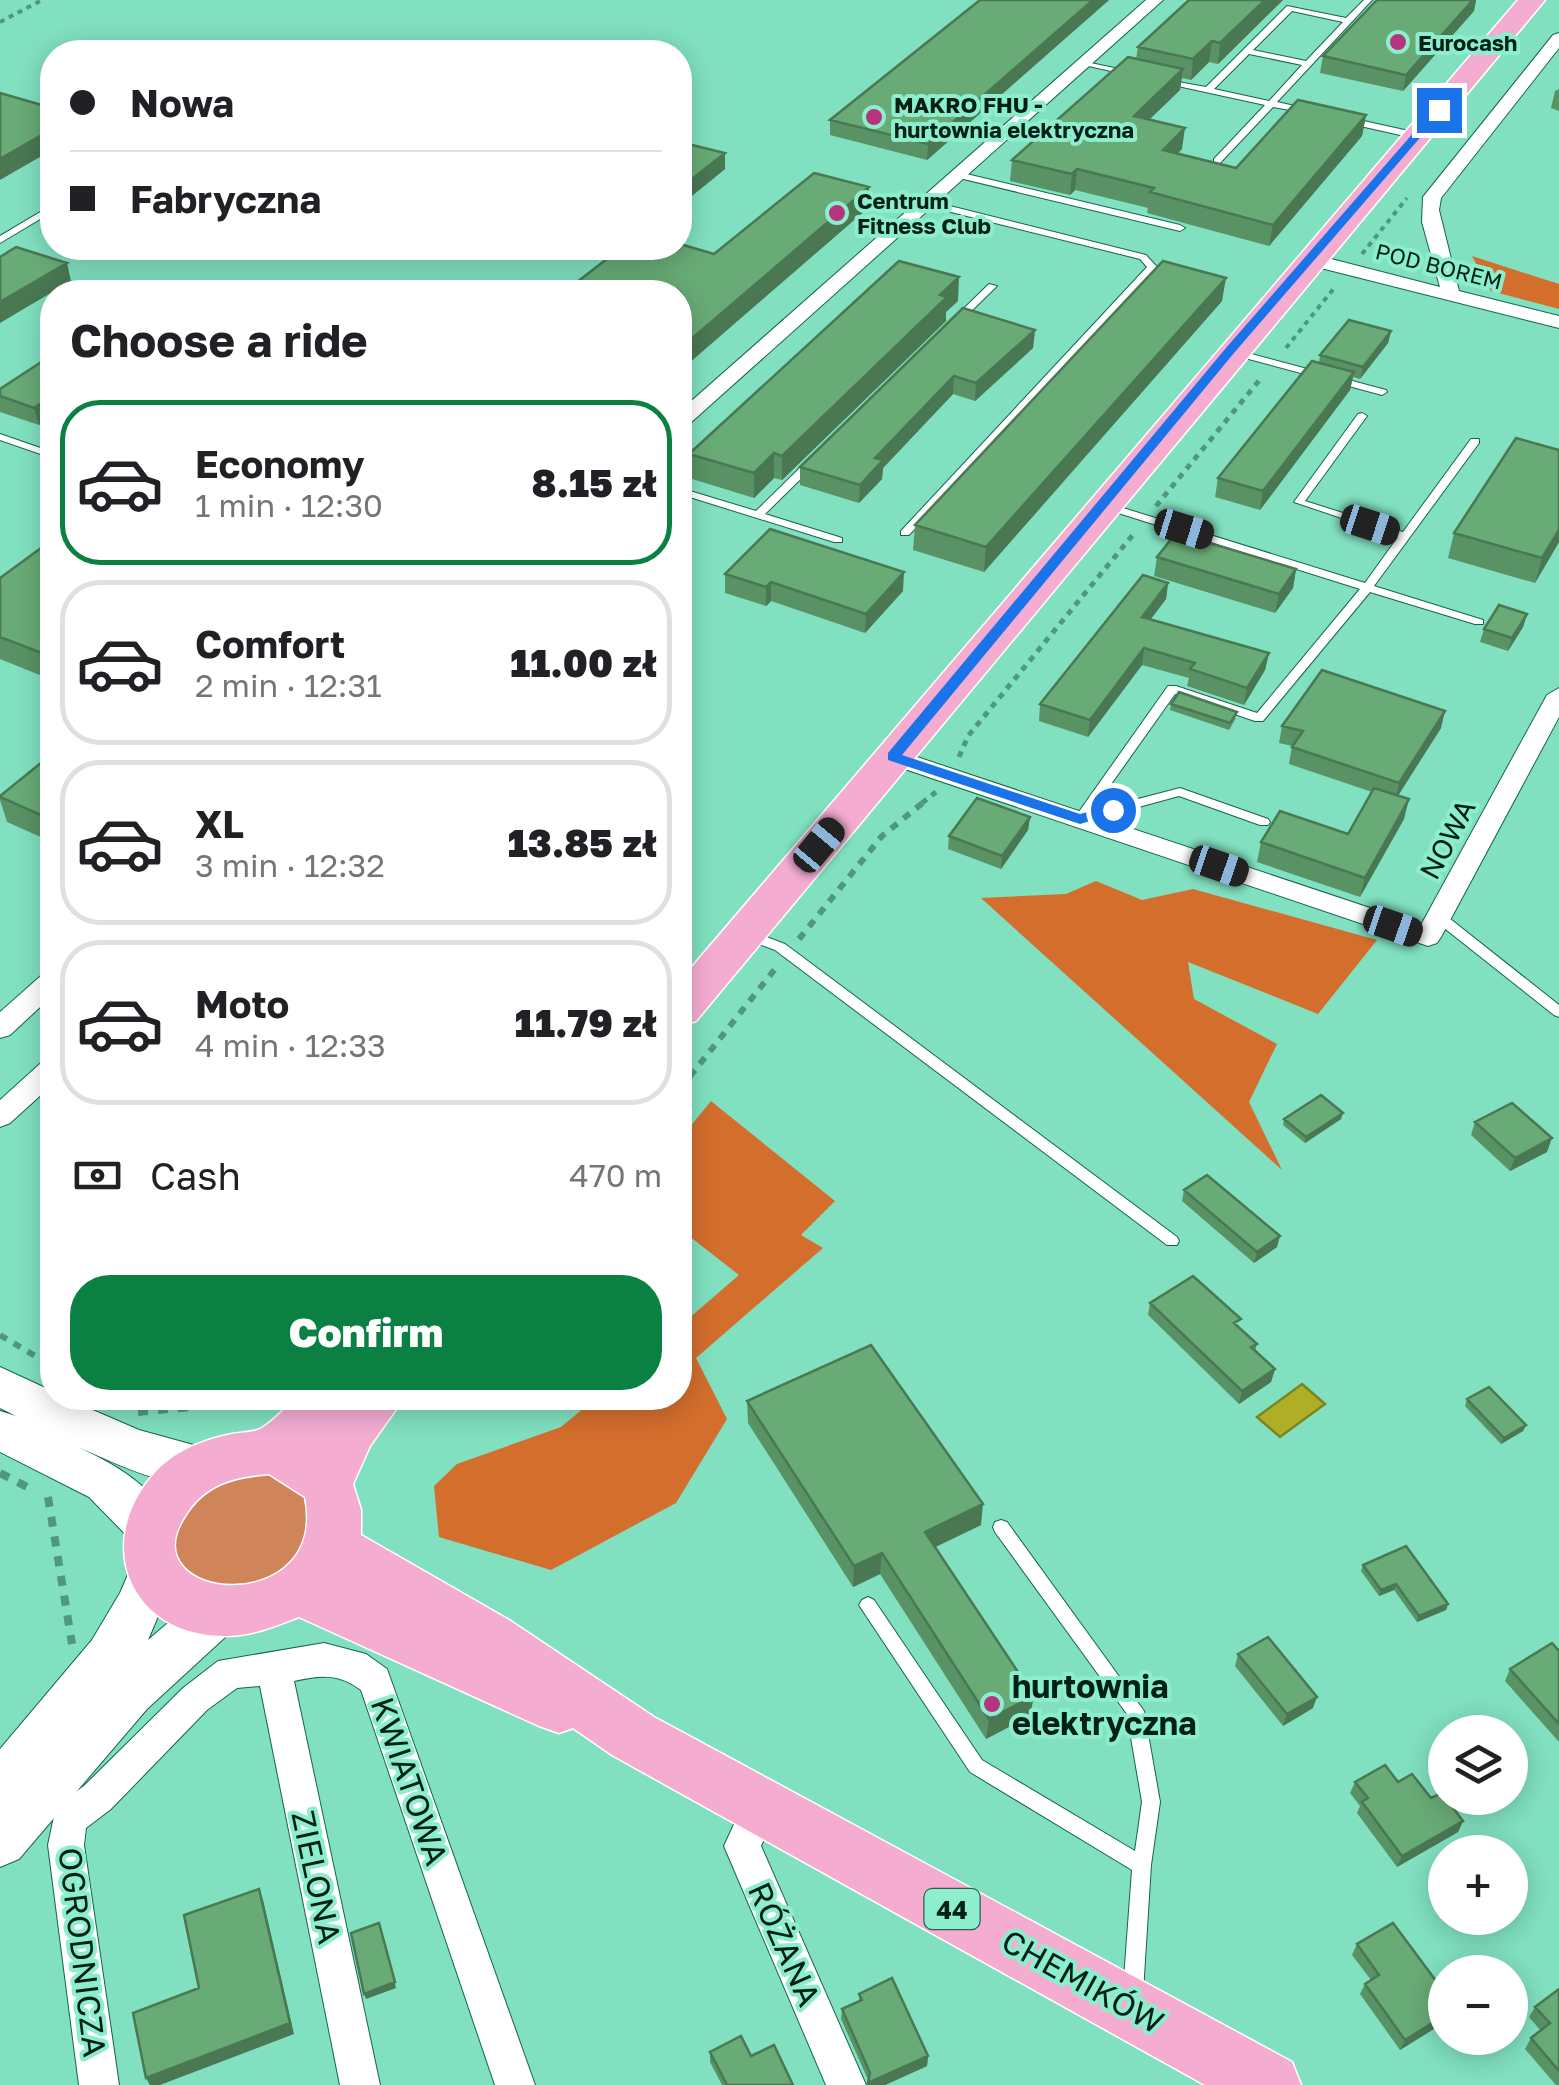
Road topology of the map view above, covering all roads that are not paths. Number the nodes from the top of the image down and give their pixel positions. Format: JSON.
{"nodes":[{"id":1,"x":1155,"y":0,"type":"edge"},
{"id":2,"x":1368,"y":0,"type":"edge"},
{"id":3,"x":1532,"y":0,"type":"edge"},
{"id":4,"x":1348,"y":21,"type":"junction"},
{"id":5,"x":1559,"y":38,"type":"edge"},
{"id":6,"x":1247,"y":51,"type":"junction"},
{"id":7,"x":1084,"y":63,"type":"junction"},
{"id":8,"x":1308,"y":64,"type":"junction"},
{"id":9,"x":1138,"y":74,"type":"edge"},
{"id":10,"x":1155,"y":78,"type":"edge"},
{"id":11,"x":1208,"y":90,"type":"junction"},
{"id":12,"x":1270,"y":104,"type":"junction"},
{"id":13,"x":1326,"y":116,"type":"edge"},
{"id":14,"x":1344,"y":120,"type":"edge"},
{"id":15,"x":1418,"y":136,"type":"junction"},
{"id":16,"x":1217,"y":161,"type":"edge"},
{"id":17,"x":958,"y":174,"type":"junction"},
{"id":18,"x":926,"y":203,"type":"junction"},
{"id":19,"x":40,"y":215,"type":"edge"},
{"id":20,"x":1180,"y":228,"type":"edge"},
{"id":21,"x":0,"y":240,"type":"edge"},
{"id":22,"x":1308,"y":259,"type":"junction"},
{"id":23,"x":992,"y":286,"type":"dead end"},
{"id":24,"x":1450,"y":294,"type":"junction"},
{"id":25,"x":1559,"y":322,"type":"edge"},
{"id":26,"x":951,"y":326,"type":"edge"},
{"id":27,"x":1230,"y":351,"type":"junction"},
{"id":28,"x":1382,"y":392,"type":"dead end"},
{"id":29,"x":692,"y":411,"type":"edge"},
{"id":30,"x":1362,"y":416,"type":"dead end"},
{"id":31,"x":0,"y":437,"type":"edge"},
{"id":32,"x":1476,"y":441,"type":"dead end"},
{"id":33,"x":827,"y":447,"type":"edge"},
{"id":34,"x":40,"y":451,"type":"edge"},
{"id":35,"x":692,"y":494,"type":"edge"},
{"id":36,"x":1104,"y":505,"type":"junction"},
{"id":37,"x":758,"y":515,"type":"junction"},
{"id":38,"x":905,"y":533,"type":"dead end"},
{"id":39,"x":1405,"y":536,"type":"junction"},
{"id":40,"x":838,"y":540,"type":"dead end"},
{"id":41,"x":1368,"y":585,"type":"junction"},
{"id":42,"x":1479,"y":622,"type":"dead end"},
{"id":43,"x":1559,"y":696,"type":"edge"},
{"id":44,"x":893,"y":756,"type":"junction"},
{"id":45,"x":1080,"y":819,"type":"junction"},
{"id":46,"x":1264,"y":822,"type":"dead end"},
{"id":47,"x":1439,"y":917,"type":"junction"},
{"id":48,"x":745,"y":934,"type":"junction"},
{"id":49,"x":40,"y":992,"type":"edge"},
{"id":50,"x":692,"y":996,"type":"edge"},
{"id":51,"x":1559,"y":1012,"type":"edge"},
{"id":52,"x":0,"y":1028,"type":"edge"},
{"id":53,"x":40,"y":1081,"type":"edge"},
{"id":54,"x":0,"y":1116,"type":"edge"},
{"id":55,"x":1172,"y":1241,"type":"dead end"},
{"id":56,"x":0,"y":1386,"type":"edge"},
{"id":57,"x":40,"y":1405,"type":"edge"},
{"id":58,"x":50,"y":1410,"type":"edge"},
{"id":59,"x":318,"y":1410,"type":"edge"},
{"id":60,"x":368,"y":1410,"type":"edge"},
{"id":61,"x":0,"y":1430,"type":"edge"},
{"id":62,"x":273,"y":1451,"type":"junction"},
{"id":63,"x":202,"y":1466,"type":"junction"},
{"id":64,"x":326,"y":1484,"type":"junction"},
{"id":65,"x":1001,"y":1526,"type":"dead end"},
{"id":66,"x":331,"y":1546,"type":"junction"},
{"id":67,"x":151,"y":1549,"type":"junction"},
{"id":68,"x":296,"y":1590,"type":"junction"},
{"id":69,"x":868,"y":1605,"type":"dead end"},
{"id":70,"x":216,"y":1613,"type":"junction"},
{"id":71,"x":274,"y":1670,"type":"junction"},
{"id":72,"x":633,"y":1736,"type":"junction"},
{"id":73,"x":33,"y":1791,"type":"edge"},
{"id":74,"x":762,"y":1804,"type":"junction"},
{"id":75,"x":0,"y":1842,"type":"edge"},
{"id":76,"x":1142,"y":1865,"type":"junction"},
{"id":77,"x":1132,"y":2008,"type":"junction"},
{"id":78,"x":99,"y":2085,"type":"edge"},
{"id":79,"x":360,"y":2085,"type":"edge"},
{"id":80,"x":515,"y":2085,"type":"edge"},
{"id":81,"x":846,"y":2085,"type":"edge"},
{"id":82,"x":1269,"y":2085,"type":"edge"}],
"edges":[{"from":1,"to":7,"type":"street"},
{"from":2,"to":4,"type":"lane"},
{"from":3,"to":15,"type":"main road"},
{"from":4,"to":6,"type":"lane"},
{"from":4,"to":8,"type":"lane"},
{"from":5,"to":24,"type":"street"},
{"from":6,"to":8,"type":"lane"},
{"from":6,"to":11,"type":"lane"},
{"from":7,"to":9,"type":"lane"},
{"from":7,"to":17,"type":"street"},
{"from":8,"to":12,"type":"lane"},
{"from":10,"to":11,"type":"lane"},
{"from":11,"to":12,"type":"lane"},
{"from":12,"to":13,"type":"lane"},
{"from":12,"to":16,"type":"lane"},
{"from":14,"to":15,"type":"lane"},
{"from":15,"to":22,"type":"main road"},
{"from":17,"to":18,"type":"street"},
{"from":17,"to":20,"type":"lane"},
{"from":18,"to":29,"type":"street"},
{"from":18,"to":38,"type":"lane"},
{"from":19,"to":21,"type":"lane"},
{"from":22,"to":24,"type":"street","name":"POD BOREM"},
{"from":22,"to":27,"type":"main road"},
{"from":23,"to":26,"type":"lane"},
{"from":24,"to":25,"type":"street","name":"POD BOREM"},
{"from":27,"to":28,"type":"lane"},
{"from":27,"to":36,"type":"main road"},
{"from":30,"to":39,"type":"lane"},
{"from":31,"to":34,"type":"lane"},
{"from":32,"to":39,"type":"lane"},
{"from":33,"to":37,"type":"lane"},
{"from":35,"to":37,"type":"lane"},
{"from":36,"to":41,"type":"lane"},
{"from":36,"to":44,"type":"main road"},
{"from":37,"to":40,"type":"lane"},
{"from":39,"to":41,"type":"lane"},
{"from":41,"to":42,"type":"lane"},
{"from":41,"to":45,"type":"lane"},
{"from":43,"to":47,"type":"street","name":"NOWA"},
{"from":44,"to":45,"type":"street","name":"NOWA"},
{"from":44,"to":48,"type":"main road"},
{"from":45,"to":46,"type":"lane"},
{"from":45,"to":47,"type":"street","name":"NOWA"},
{"from":47,"to":51,"type":"lane"},
{"from":48,"to":50,"type":"main road"},
{"from":48,"to":55,"type":"lane"},
{"from":49,"to":52,"type":"street"},
{"from":53,"to":54,"type":"street"},
{"from":56,"to":57,"type":"street"},
{"from":58,"to":63,"type":"street"},
{"from":59,"to":62,"type":"main road"},
{"from":60,"to":64,"type":"main road"},
{"from":61,"to":67,"type":"street"},
{"from":62,"to":63,"type":"main road"},
{"from":62,"to":64,"type":"main road"},
{"from":63,"to":67,"type":"main road"},
{"from":64,"to":66,"type":"main road"},
{"from":65,"to":76,"type":"lane"},
{"from":66,"to":68,"type":"main road"},
{"from":66,"to":72,"type":"main road","name":"CHEMIKÓW","number":"44"},
{"from":67,"to":70,"type":"main road"},
{"from":67,"to":73,"type":"street"},
{"from":68,"to":70,"type":"main road"},
{"from":68,"to":72,"type":"main road","name":"CHEMIKÓW","number":"44"},
{"from":69,"to":76,"type":"lane"},
{"from":70,"to":73,"type":"street"},
{"from":71,"to":73,"type":"street","name":"KWIATOWA"},
{"from":71,"to":79,"type":"street","name":"ZIELONA"},
{"from":71,"to":80,"type":"street","name":"KWIATOWA"},
{"from":72,"to":74,"type":"main road","name":"CHEMIKÓW","number":"44"},
{"from":73,"to":75,"type":"street"},
{"from":73,"to":78,"type":"street","name":"OGRODNICZA"},
{"from":74,"to":77,"type":"main road","name":"CHEMIKÓW","number":"44"},
{"from":74,"to":81,"type":"street","name":"RÓŻANA"},
{"from":76,"to":77,"type":"lane"},
{"from":77,"to":82,"type":"main road","name":"CHEMIKÓW","number":"44"}]}
